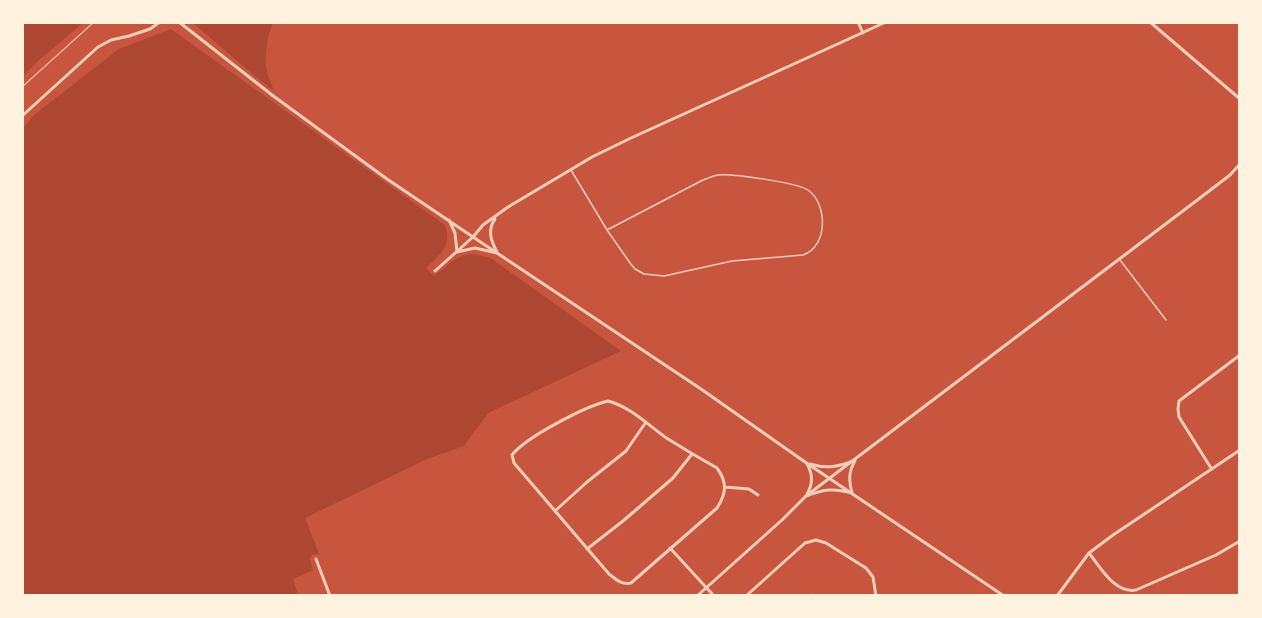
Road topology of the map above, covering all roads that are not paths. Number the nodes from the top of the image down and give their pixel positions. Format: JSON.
{"nodes":[{"id":1,"x":160,"y":22,"type":"edge"},
{"id":2,"x":179,"y":22,"type":"edge"},
{"id":3,"x":858,"y":22,"type":"edge"},
{"id":4,"x":886,"y":22,"type":"edge"},
{"id":5,"x":1150,"y":22,"type":"edge"},
{"id":6,"x":864,"y":33,"type":"junction"},
{"id":7,"x":1239,"y":99,"type":"edge"},
{"id":8,"x":22,"y":116,"type":"edge"},
{"id":9,"x":1239,"y":165,"type":"edge"},
{"id":10,"x":570,"y":170,"type":"junction"},
{"id":11,"x":498,"y":215,"type":"junction"},
{"id":12,"x":449,"y":220,"type":"junction"},
{"id":13,"x":607,"y":230,"type":"junction"},
{"id":14,"x":473,"y":237,"type":"junction"},
{"id":15,"x":457,"y":252,"type":"junction"},
{"id":16,"x":499,"y":254,"type":"junction"},
{"id":17,"x":1119,"y":259,"type":"junction"},
{"id":18,"x":435,"y":271,"type":"dead end"},
{"id":19,"x":1166,"y":320,"type":"dead end"},
{"id":20,"x":1239,"y":355,"type":"edge"},
{"id":21,"x":646,"y":422,"type":"junction"},
{"id":22,"x":1239,"y":450,"type":"edge"},
{"id":23,"x":692,"y":454,"type":"junction"},
{"id":24,"x":855,"y":460,"type":"junction"},
{"id":25,"x":805,"y":462,"type":"junction"},
{"id":26,"x":1211,"y":468,"type":"junction"},
{"id":27,"x":830,"y":478,"type":"junction"},
{"id":28,"x":724,"y":487,"type":"junction"},
{"id":29,"x":852,"y":493,"type":"junction"},
{"id":30,"x":758,"y":495,"type":"dead end"},
{"id":31,"x":806,"y":496,"type":"junction"},
{"id":32,"x":555,"y":511,"type":"junction"},
{"id":33,"x":1239,"y":541,"type":"edge"},
{"id":34,"x":670,"y":548,"type":"junction"},
{"id":35,"x":587,"y":549,"type":"junction"},
{"id":36,"x":1089,"y":554,"type":"junction"},
{"id":37,"x":316,"y":559,"type":"dead end"},
{"id":38,"x":707,"y":587,"type":"junction"},
{"id":39,"x":330,"y":596,"type":"edge"},
{"id":40,"x":697,"y":596,"type":"edge"},
{"id":41,"x":714,"y":596,"type":"edge"},
{"id":42,"x":746,"y":596,"type":"edge"},
{"id":43,"x":876,"y":596,"type":"edge"},
{"id":44,"x":1004,"y":596,"type":"edge"},
{"id":45,"x":1057,"y":596,"type":"edge"}],
"edges":[{"from":1,"to":8,"type":"street"},
{"from":2,"to":12,"type":"street"},
{"from":3,"to":6,"type":"street"},
{"from":4,"to":6,"type":"street"},
{"from":5,"to":7,"type":"street"},
{"from":6,"to":10,"type":"street"},
{"from":9,"to":17,"type":"street"},
{"from":10,"to":11,"type":"street"},
{"from":10,"to":13,"type":"lane"},
{"from":11,"to":14,"type":"street"},
{"from":11,"to":16,"type":"street"},
{"from":12,"to":14,"type":"street"},
{"from":12,"to":15,"type":"street"},
{"from":13,"to":13,"type":"lane"},
{"from":14,"to":15,"type":"street"},
{"from":14,"to":16,"type":"street"},
{"from":15,"to":16,"type":"street"},
{"from":15,"to":18,"type":"street"},
{"from":16,"to":25,"type":"street"},
{"from":17,"to":19,"type":"lane"},
{"from":17,"to":24,"type":"street"},
{"from":20,"to":26,"type":"street"},
{"from":21,"to":23,"type":"street"},
{"from":21,"to":32,"type":"street"},
{"from":21,"to":32,"type":"street"},
{"from":22,"to":26,"type":"street"},
{"from":23,"to":28,"type":"street"},
{"from":23,"to":35,"type":"street"},
{"from":24,"to":25,"type":"street"},
{"from":24,"to":27,"type":"street"},
{"from":24,"to":29,"type":"street"},
{"from":25,"to":27,"type":"street"},
{"from":25,"to":31,"type":"street"},
{"from":26,"to":36,"type":"street"},
{"from":27,"to":29,"type":"street"},
{"from":27,"to":31,"type":"street"},
{"from":28,"to":30,"type":"street"},
{"from":28,"to":34,"type":"street"},
{"from":29,"to":31,"type":"street"},
{"from":29,"to":44,"type":"street"},
{"from":31,"to":38,"type":"street"},
{"from":32,"to":35,"type":"street"},
{"from":33,"to":36,"type":"street"},
{"from":34,"to":35,"type":"street"},
{"from":34,"to":38,"type":"street"},
{"from":36,"to":45,"type":"street"},
{"from":37,"to":39,"type":"street"},
{"from":38,"to":40,"type":"street"},
{"from":38,"to":41,"type":"street"},
{"from":42,"to":43,"type":"street"}]}
